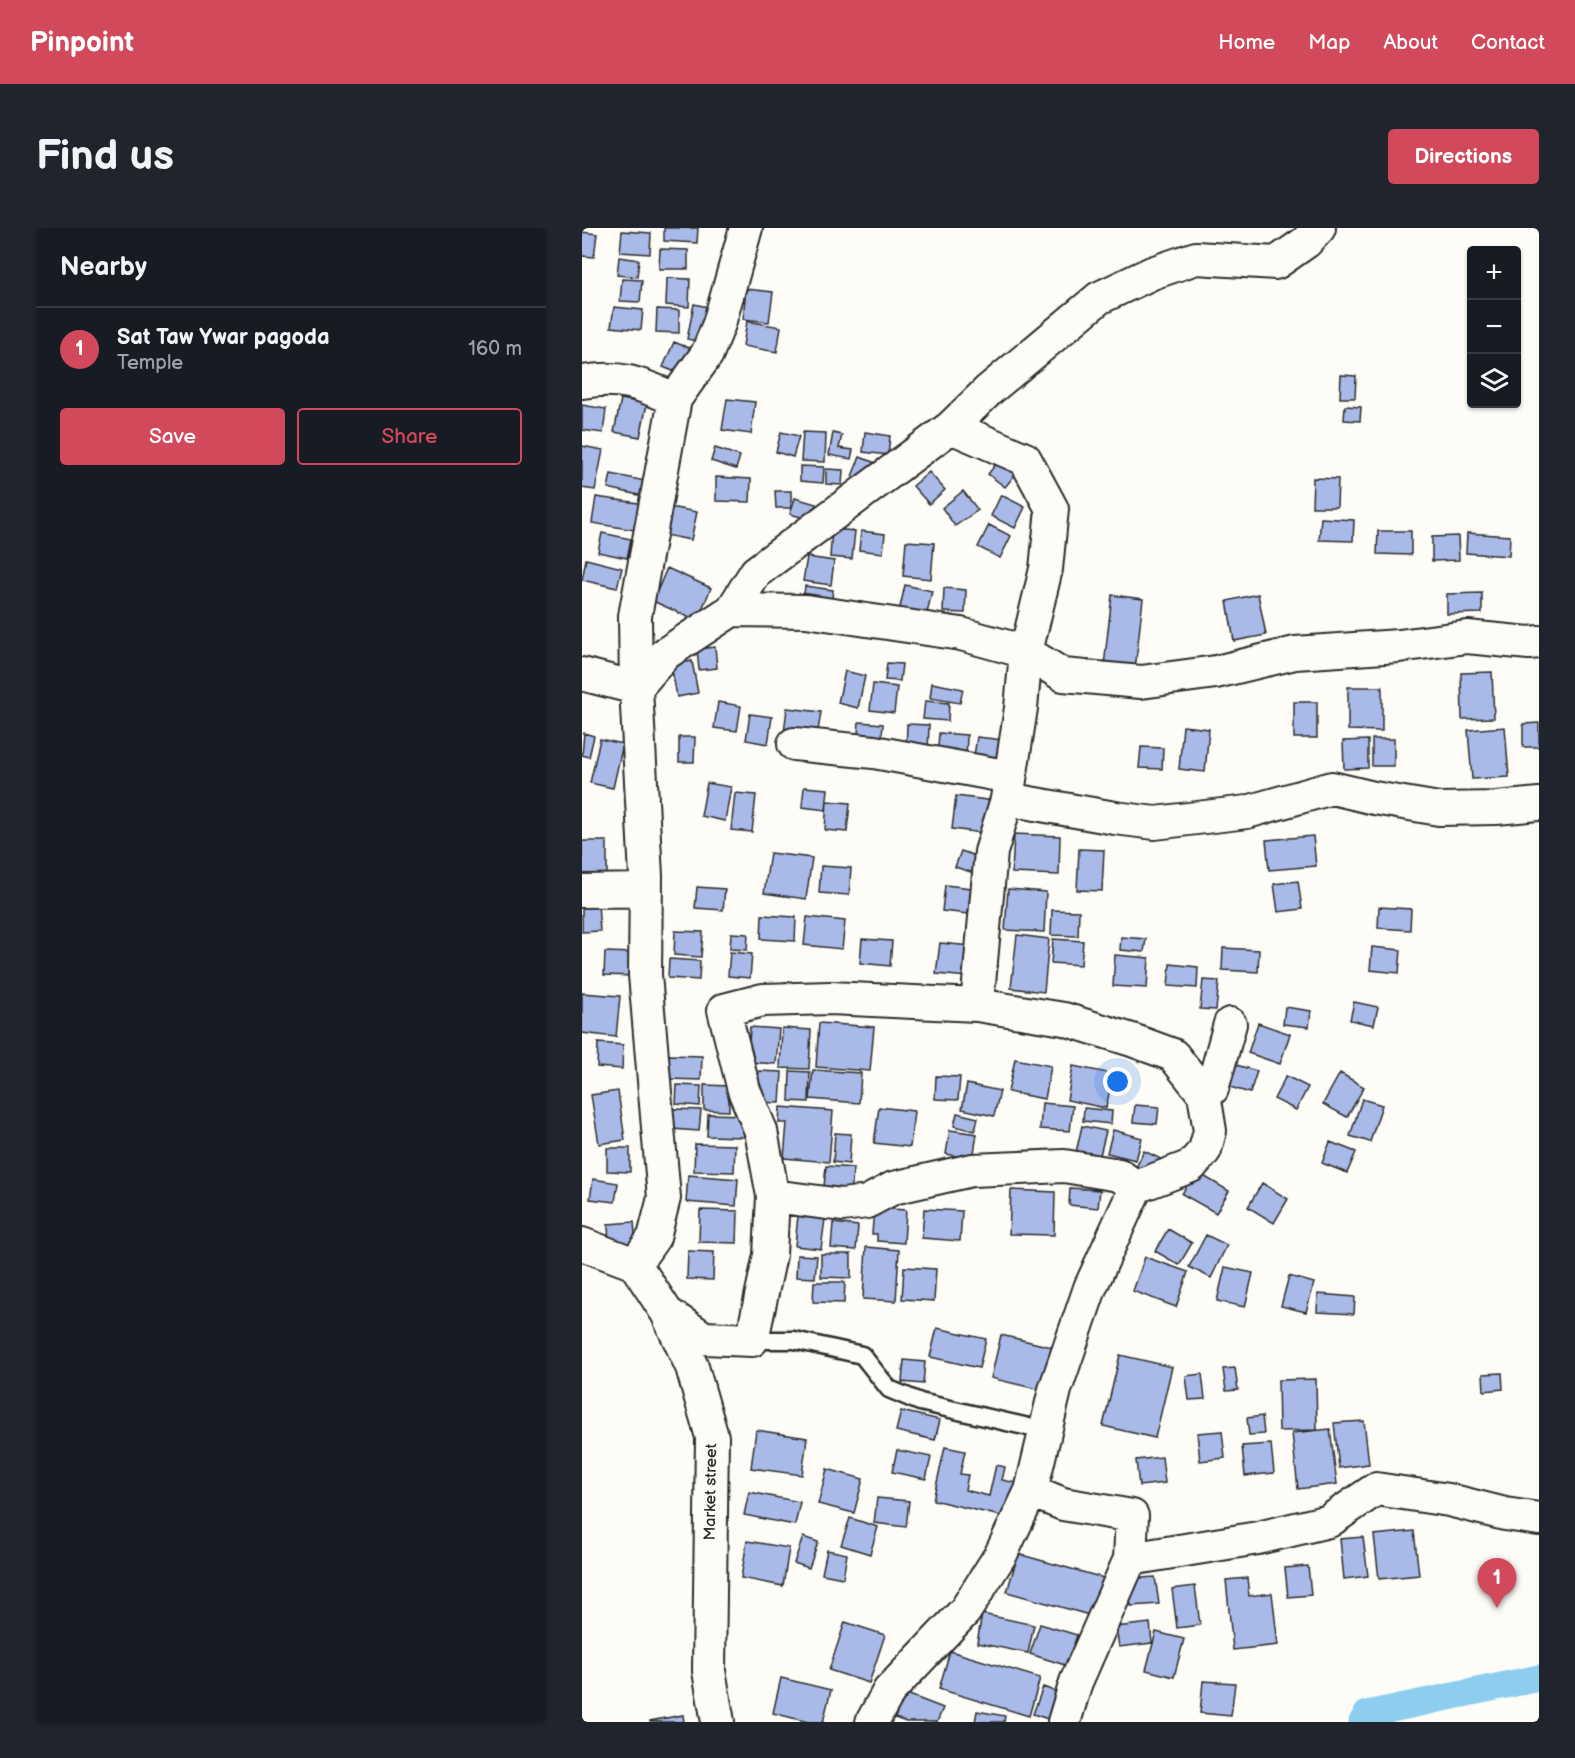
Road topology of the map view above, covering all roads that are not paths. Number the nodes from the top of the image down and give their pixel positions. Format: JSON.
{"nodes":[{"id":1,"x":746,"y":228,"type":"edge"},
{"id":2,"x":1319,"y":228,"type":"edge"},
{"id":3,"x":582,"y":382,"type":"edge"},
{"id":4,"x":675,"y":399,"type":"junction"},
{"id":5,"x":951,"y":427,"type":"junction"},
{"id":6,"x":732,"y":610,"type":"junction"},
{"id":7,"x":1539,"y":642,"type":"edge"},
{"id":8,"x":1026,"y":652,"type":"junction"},
{"id":9,"x":582,"y":674,"type":"edge"},
{"id":10,"x":636,"y":688,"type":"junction"},
{"id":11,"x":794,"y":744,"type":"dead end"},
{"id":12,"x":1009,"y":788,"type":"junction"},
{"id":13,"x":1539,"y":804,"type":"edge"},
{"id":14,"x":646,"y":890,"type":"junction"},
{"id":15,"x":582,"y":891,"type":"edge"},
{"id":16,"x":977,"y":1005,"type":"junction"},
{"id":17,"x":1230,"y":1024,"type":"dead end"},
{"id":18,"x":1204,"y":1094,"type":"junction"},
{"id":19,"x":1136,"y":1187,"type":"junction"},
{"id":20,"x":773,"y":1196,"type":"junction"},
{"id":21,"x":582,"y":1244,"type":"edge"},
{"id":22,"x":635,"y":1264,"type":"junction"},
{"id":23,"x":667,"y":1313,"type":"junction"},
{"id":24,"x":752,"y":1340,"type":"junction"},
{"id":25,"x":1046,"y":1431,"type":"junction"},
{"id":26,"x":1031,"y":1491,"type":"junction"},
{"id":27,"x":1539,"y":1519,"type":"edge"},
{"id":28,"x":1130,"y":1559,"type":"junction"},
{"id":29,"x":718,"y":1722,"type":"edge"},
{"id":30,"x":872,"y":1722,"type":"edge"},
{"id":31,"x":1064,"y":1722,"type":"edge"}],
"edges":[{"from":1,"to":4,"type":"street"},
{"from":2,"to":5,"type":"street"},
{"from":3,"to":4,"type":"street"},
{"from":4,"to":10,"type":"street"},
{"from":5,"to":6,"type":"street"},
{"from":5,"to":8,"type":"street"},
{"from":6,"to":8,"type":"street"},
{"from":6,"to":10,"type":"street"},
{"from":7,"to":8,"type":"street"},
{"from":8,"to":12,"type":"street"},
{"from":9,"to":10,"type":"street"},
{"from":10,"to":14,"type":"street"},
{"from":11,"to":12,"type":"street"},
{"from":12,"to":13,"type":"street"},
{"from":12,"to":16,"type":"street"},
{"from":14,"to":15,"type":"street"},
{"from":14,"to":22,"type":"street"},
{"from":16,"to":18,"type":"street"},
{"from":16,"to":20,"type":"street"},
{"from":17,"to":18,"type":"street"},
{"from":18,"to":19,"type":"street"},
{"from":19,"to":20,"type":"street"},
{"from":19,"to":25,"type":"street"},
{"from":20,"to":24,"type":"street"},
{"from":21,"to":22,"type":"street"},
{"from":22,"to":23,"type":"street","name":"Market street"},
{"from":23,"to":24,"type":"street"},
{"from":23,"to":29,"type":"street","name":"Market street"},
{"from":24,"to":25,"type":"lane"},
{"from":25,"to":26,"type":"street"},
{"from":26,"to":28,"type":"street"},
{"from":26,"to":30,"type":"street"},
{"from":27,"to":28,"type":"street"},
{"from":28,"to":31,"type":"street"}]}
